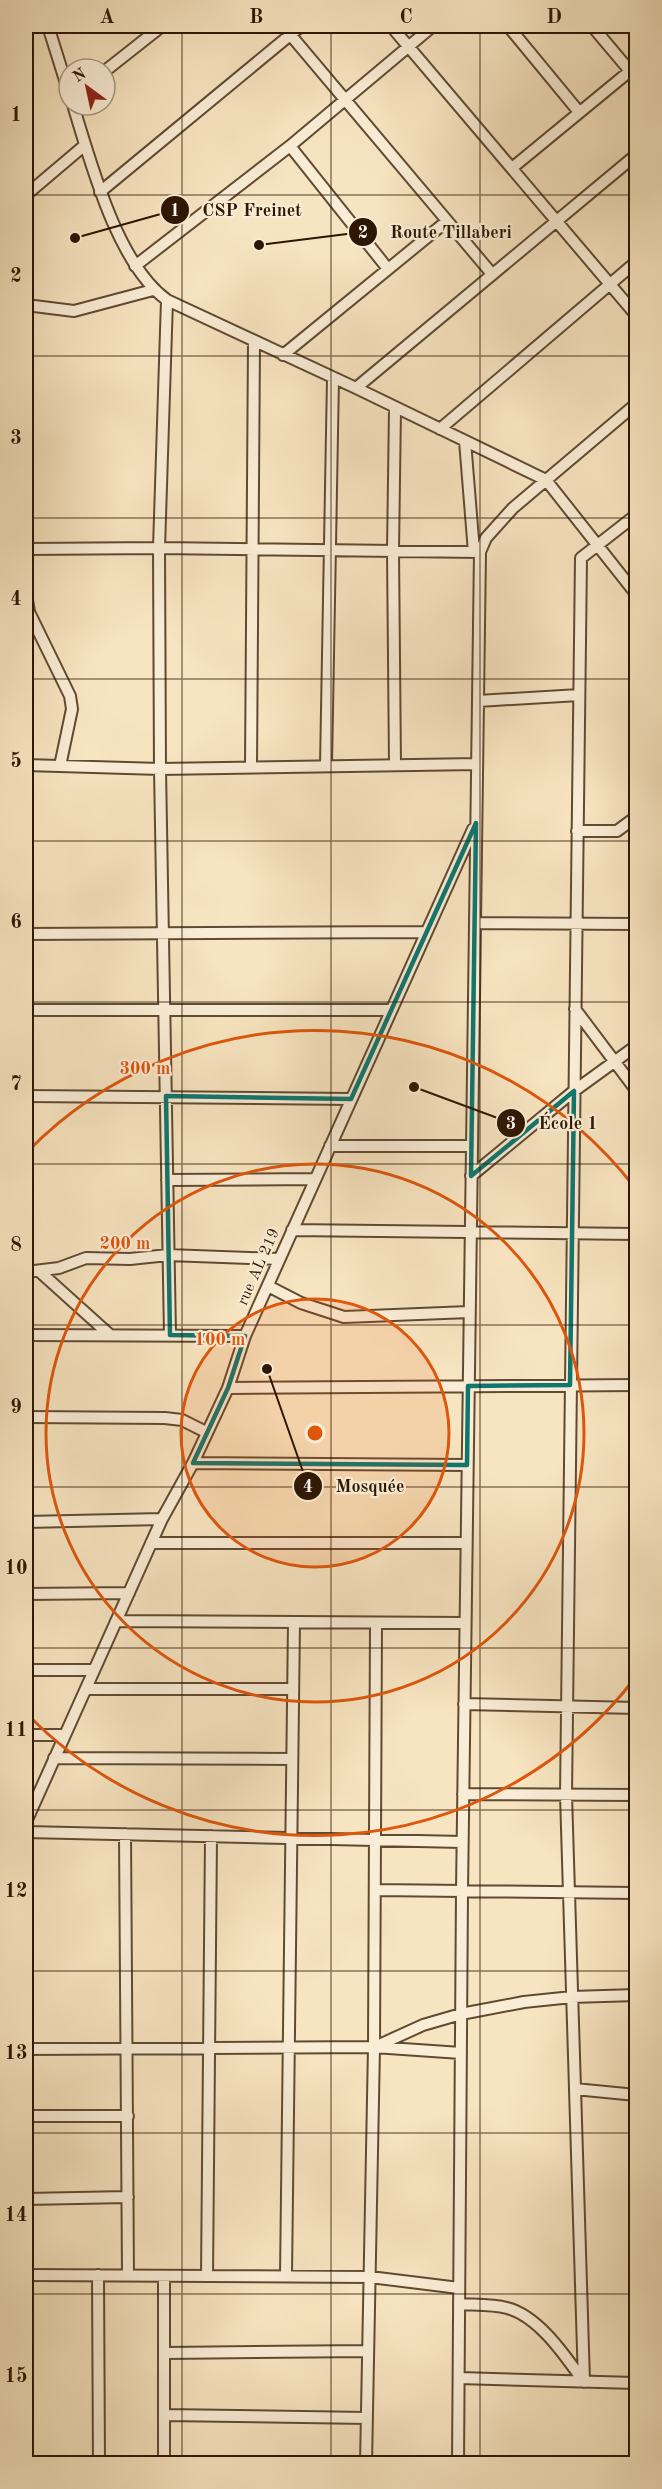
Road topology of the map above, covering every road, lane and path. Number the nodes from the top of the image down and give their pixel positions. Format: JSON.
{"nodes":[{"id":1,"x":48,"y":26,"type":"edge"},
{"id":2,"x":162,"y":26,"type":"edge"},
{"id":3,"x":301,"y":26,"type":"edge"},
{"id":4,"x":391,"y":26,"type":"edge"},
{"id":5,"x":433,"y":26,"type":"edge"},
{"id":6,"x":508,"y":26,"type":"edge"},
{"id":7,"x":592,"y":26,"type":"edge"},
{"id":8,"x":287,"y":30,"type":"edge"},
{"id":9,"x":409,"y":46,"type":"junction"},
{"id":10,"x":58,"y":57,"type":"edge"},
{"id":11,"x":117,"y":62,"type":"edge"},
{"id":12,"x":633,"y":68,"type":"edge"},
{"id":13,"x":345,"y":99,"type":"junction"},
{"id":14,"x":579,"y":112,"type":"junction"},
{"id":15,"x":77,"y":117,"type":"edge"},
{"id":16,"x":85,"y":145,"type":"junction"},
{"id":17,"x":290,"y":146,"type":"junction"},
{"id":18,"x":636,"y":155,"type":"edge"},
{"id":19,"x":512,"y":168,"type":"junction"},
{"id":20,"x":100,"y":192,"type":"junction"},
{"id":21,"x":26,"y":195,"type":"edge"},
{"id":22,"x":447,"y":221,"type":"junction"},
{"id":23,"x":557,"y":221,"type":"junction"},
{"id":24,"x":636,"y":262,"type":"edge"},
{"id":25,"x":135,"y":266,"type":"junction"},
{"id":26,"x":388,"y":269,"type":"junction"},
{"id":27,"x":492,"y":274,"type":"junction"},
{"id":28,"x":610,"y":284,"type":"junction"},
{"id":29,"x":153,"y":290,"type":"junction"},
{"id":30,"x":167,"y":300,"type":"junction"},
{"id":31,"x":26,"y":305,"type":"edge"},
{"id":32,"x":636,"y":315,"type":"edge"},
{"id":33,"x":254,"y":342,"type":"junction"},
{"id":34,"x":283,"y":355,"type":"junction"},
{"id":35,"x":333,"y":378,"type":"junction"},
{"id":36,"x":356,"y":388,"type":"junction"},
{"id":37,"x":636,"y":404,"type":"edge"},
{"id":38,"x":395,"y":408,"type":"junction"},
{"id":39,"x":440,"y":429,"type":"junction"},
{"id":40,"x":465,"y":441,"type":"junction"},
{"id":41,"x":546,"y":480,"type":"junction"},
{"id":42,"x":636,"y":515,"type":"edge"},
{"id":43,"x":598,"y":545,"type":"junction"},
{"id":44,"x":159,"y":548,"type":"junction"},
{"id":45,"x":26,"y":549,"type":"edge"},
{"id":46,"x":252,"y":549,"type":"junction"},
{"id":47,"x":330,"y":550,"type":"junction"},
{"id":48,"x":393,"y":551,"type":"junction"},
{"id":49,"x":477,"y":552,"type":"junction"},
{"id":50,"x":26,"y":594,"type":"edge"},
{"id":51,"x":636,"y":594,"type":"edge"},
{"id":52,"x":579,"y":695,"type":"junction"},
{"id":53,"x":478,"y":701,"type":"junction"},
{"id":54,"x":477,"y":764,"type":"junction"},
{"id":55,"x":26,"y":765,"type":"edge"},
{"id":56,"x":395,"y":765,"type":"junction"},
{"id":57,"x":60,"y":766,"type":"junction"},
{"id":58,"x":326,"y":766,"type":"junction"},
{"id":59,"x":250,"y":767,"type":"junction"},
{"id":60,"x":160,"y":769,"type":"junction"},
{"id":61,"x":636,"y":817,"type":"edge"},
{"id":62,"x":476,"y":823,"type":"junction"},
{"id":63,"x":577,"y":831,"type":"junction"},
{"id":64,"x":475,"y":923,"type":"junction"},
{"id":65,"x":576,"y":923,"type":"junction"},
{"id":66,"x":636,"y":924,"type":"edge"},
{"id":67,"x":426,"y":932,"type":"junction"},
{"id":68,"x":26,"y":934,"type":"edge"},
{"id":69,"x":163,"y":935,"type":"junction"},
{"id":70,"x":575,"y":1009,"type":"junction"},
{"id":71,"x":26,"y":1010,"type":"edge"},
{"id":72,"x":164,"y":1010,"type":"junction"},
{"id":73,"x":391,"y":1010,"type":"junction"},
{"id":74,"x":636,"y":1046,"type":"edge"},
{"id":75,"x":616,"y":1063,"type":"junction"},
{"id":76,"x":636,"y":1090,"type":"edge"},
{"id":77,"x":574,"y":1091,"type":"junction"},
{"id":78,"x":26,"y":1096,"type":"edge"},
{"id":79,"x":166,"y":1096,"type":"junction"},
{"id":80,"x":351,"y":1099,"type":"junction"},
{"id":81,"x":330,"y":1146,"type":"junction"},
{"id":82,"x":472,"y":1146,"type":"junction"},
{"id":83,"x":471,"y":1176,"type":"junction"},
{"id":84,"x":315,"y":1179,"type":"junction"},
{"id":85,"x":167,"y":1180,"type":"junction"},
{"id":86,"x":292,"y":1230,"type":"junction"},
{"id":87,"x":471,"y":1232,"type":"junction"},
{"id":88,"x":572,"y":1233,"type":"junction"},
{"id":89,"x":636,"y":1234,"type":"edge"},
{"id":90,"x":168,"y":1255,"type":"junction"},
{"id":91,"x":279,"y":1259,"type":"junction"},
{"id":92,"x":39,"y":1271,"type":"junction"},
{"id":93,"x":26,"y":1272,"type":"edge"},
{"id":94,"x":268,"y":1286,"type":"junction"},
{"id":95,"x":470,"y":1312,"type":"junction"},
{"id":96,"x":26,"y":1335,"type":"edge"},
{"id":97,"x":110,"y":1335,"type":"junction"},
{"id":98,"x":170,"y":1335,"type":"junction"},
{"id":99,"x":244,"y":1336,"type":"junction"},
{"id":100,"x":570,"y":1385,"type":"junction"},
{"id":101,"x":636,"y":1385,"type":"edge"},
{"id":102,"x":468,"y":1386,"type":"junction"},
{"id":103,"x":228,"y":1388,"type":"junction"},
{"id":104,"x":26,"y":1417,"type":"edge"},
{"id":105,"x":206,"y":1432,"type":"junction"},
{"id":106,"x":193,"y":1462,"type":"junction"},
{"id":107,"x":467,"y":1465,"type":"junction"},
{"id":108,"x":162,"y":1519,"type":"junction"},
{"id":109,"x":26,"y":1522,"type":"edge"},
{"id":110,"x":151,"y":1543,"type":"junction"},
{"id":111,"x":466,"y":1543,"type":"junction"},
{"id":112,"x":129,"y":1593,"type":"junction"},
{"id":113,"x":26,"y":1594,"type":"edge"},
{"id":114,"x":116,"y":1621,"type":"junction"},
{"id":115,"x":294,"y":1622,"type":"junction"},
{"id":116,"x":465,"y":1623,"type":"junction"},
{"id":117,"x":376,"y":1624,"type":"junction"},
{"id":118,"x":26,"y":1670,"type":"edge"},
{"id":119,"x":94,"y":1670,"type":"junction"},
{"id":120,"x":86,"y":1689,"type":"junction"},
{"id":121,"x":293,"y":1689,"type":"junction"},
{"id":122,"x":464,"y":1704,"type":"junction"},
{"id":123,"x":567,"y":1707,"type":"junction"},
{"id":124,"x":636,"y":1708,"type":"edge"},
{"id":125,"x":65,"y":1734,"type":"junction"},
{"id":126,"x":26,"y":1735,"type":"edge"},
{"id":127,"x":54,"y":1758,"type":"junction"},
{"id":128,"x":292,"y":1759,"type":"junction"},
{"id":129,"x":463,"y":1794,"type":"junction"},
{"id":130,"x":566,"y":1795,"type":"junction"},
{"id":131,"x":636,"y":1795,"type":"edge"},
{"id":132,"x":26,"y":1822,"type":"edge"},
{"id":133,"x":26,"y":1832,"type":"edge"},
{"id":134,"x":125,"y":1834,"type":"junction"},
{"id":135,"x":211,"y":1836,"type":"junction"},
{"id":136,"x":291,"y":1838,"type":"junction"},
{"id":137,"x":375,"y":1840,"type":"junction"},
{"id":138,"x":462,"y":1842,"type":"junction"},
{"id":139,"x":375,"y":1890,"type":"junction"},
{"id":140,"x":462,"y":1891,"type":"junction"},
{"id":141,"x":569,"y":1893,"type":"junction"},
{"id":142,"x":636,"y":1893,"type":"edge"},
{"id":143,"x":636,"y":1995,"type":"edge"},
{"id":144,"x":572,"y":1997,"type":"junction"},
{"id":145,"x":461,"y":2014,"type":"junction"},
{"id":146,"x":374,"y":2047,"type":"junction"},
{"id":147,"x":129,"y":2048,"type":"junction"},
{"id":148,"x":209,"y":2048,"type":"junction"},
{"id":149,"x":289,"y":2048,"type":"junction"},
{"id":150,"x":26,"y":2049,"type":"edge"},
{"id":151,"x":461,"y":2054,"type":"junction"},
{"id":152,"x":575,"y":2089,"type":"junction"},
{"id":153,"x":636,"y":2095,"type":"edge"},
{"id":154,"x":26,"y":2116,"type":"edge"},
{"id":155,"x":128,"y":2116,"type":"junction"},
{"id":156,"x":128,"y":2197,"type":"junction"},
{"id":157,"x":26,"y":2199,"type":"edge"},
{"id":158,"x":26,"y":2275,"type":"edge"},
{"id":159,"x":98,"y":2275,"type":"junction"},
{"id":160,"x":128,"y":2276,"type":"junction"},
{"id":161,"x":164,"y":2276,"type":"junction"},
{"id":162,"x":207,"y":2276,"type":"junction"},
{"id":163,"x":286,"y":2276,"type":"junction"},
{"id":164,"x":370,"y":2277,"type":"junction"},
{"id":165,"x":459,"y":2288,"type":"junction"},
{"id":166,"x":459,"y":2304,"type":"junction"},
{"id":167,"x":368,"y":2351,"type":"junction"},
{"id":168,"x":165,"y":2353,"type":"junction"},
{"id":169,"x":459,"y":2378,"type":"junction"},
{"id":170,"x":584,"y":2382,"type":"junction"},
{"id":171,"x":636,"y":2383,"type":"edge"},
{"id":172,"x":165,"y":2415,"type":"junction"},
{"id":173,"x":367,"y":2418,"type":"junction"},
{"id":174,"x":99,"y":2463,"type":"edge"},
{"id":175,"x":164,"y":2463,"type":"edge"},
{"id":176,"x":366,"y":2463,"type":"edge"},
{"id":177,"x":458,"y":2463,"type":"edge"}],
"edges":[{"from":1,"to":10,"type":"street"},
{"from":2,"to":11,"type":"street"},
{"from":3,"to":8,"type":"street"},
{"from":4,"to":9,"type":"street"},
{"from":5,"to":9,"type":"street"},
{"from":6,"to":14,"type":"street"},
{"from":7,"to":12,"type":"street"},
{"from":8,"to":13,"type":"street"},
{"from":8,"to":20,"type":"street"},
{"from":9,"to":13,"type":"street"},
{"from":9,"to":19,"type":"street"},
{"from":12,"to":14,"type":"street"},
{"from":13,"to":17,"type":"street"},
{"from":13,"to":22,"type":"street"},
{"from":14,"to":19,"type":"street"},
{"from":15,"to":16,"type":"street"},
{"from":16,"to":20,"type":"street"},
{"from":16,"to":21,"type":"street"},
{"from":17,"to":25,"type":"street"},
{"from":17,"to":26,"type":"street"},
{"from":18,"to":23,"type":"street"},
{"from":19,"to":23,"type":"street"},
{"from":20,"to":25,"type":"street"},
{"from":22,"to":26,"type":"street"},
{"from":22,"to":27,"type":"street"},
{"from":23,"to":27,"type":"street"},
{"from":23,"to":28,"type":"street"},
{"from":24,"to":28,"type":"street"},
{"from":25,"to":29,"type":"street"},
{"from":26,"to":34,"type":"street"},
{"from":27,"to":36,"type":"street"},
{"from":28,"to":32,"type":"street"},
{"from":28,"to":39,"type":"street"},
{"from":29,"to":30,"type":"street"},
{"from":29,"to":31,"type":"street"},
{"from":30,"to":33,"type":"street"},
{"from":30,"to":44,"type":"street"},
{"from":33,"to":34,"type":"street"},
{"from":33,"to":46,"type":"street"},
{"from":34,"to":35,"type":"street"},
{"from":35,"to":36,"type":"street"},
{"from":35,"to":47,"type":"street"},
{"from":36,"to":38,"type":"street"},
{"from":37,"to":41,"type":"street"},
{"from":38,"to":39,"type":"street"},
{"from":38,"to":48,"type":"street"},
{"from":39,"to":40,"type":"street"},
{"from":40,"to":41,"type":"street"},
{"from":40,"to":49,"type":"street"},
{"from":41,"to":43,"type":"street"},
{"from":41,"to":49,"type":"street"},
{"from":42,"to":43,"type":"street"},
{"from":43,"to":51,"type":"street"},
{"from":43,"to":52,"type":"street"},
{"from":44,"to":45,"type":"street"},
{"from":44,"to":46,"type":"street"},
{"from":44,"to":60,"type":"street"},
{"from":46,"to":47,"type":"street"},
{"from":46,"to":59,"type":"street"},
{"from":47,"to":48,"type":"street"},
{"from":47,"to":58,"type":"street"},
{"from":48,"to":49,"type":"street"},
{"from":48,"to":56,"type":"street"},
{"from":49,"to":53,"type":"street"},
{"from":50,"to":57,"type":"street"},
{"from":52,"to":53,"type":"street"},
{"from":52,"to":63,"type":"street"},
{"from":53,"to":54,"type":"street"},
{"from":54,"to":56,"type":"street"},
{"from":54,"to":62,"type":"street"},
{"from":55,"to":57,"type":"street"},
{"from":56,"to":58,"type":"street"},
{"from":57,"to":60,"type":"street"},
{"from":58,"to":59,"type":"street"},
{"from":59,"to":60,"type":"street"},
{"from":60,"to":69,"type":"street"},
{"from":61,"to":63,"type":"street"},
{"from":62,"to":64,"type":"street"},
{"from":62,"to":67,"type":"street","name":"rue AL 219"},
{"from":63,"to":65,"type":"street"},
{"from":64,"to":65,"type":"street"},
{"from":64,"to":82,"type":"street"},
{"from":65,"to":66,"type":"street"},
{"from":65,"to":70,"type":"street"},
{"from":67,"to":69,"type":"street"},
{"from":67,"to":73,"type":"street","name":"rue AL 219"},
{"from":68,"to":69,"type":"street"},
{"from":69,"to":72,"type":"street"},
{"from":70,"to":75,"type":"street"},
{"from":70,"to":77,"type":"street"},
{"from":71,"to":72,"type":"street"},
{"from":72,"to":73,"type":"street"},
{"from":72,"to":79,"type":"street"},
{"from":73,"to":80,"type":"street","name":"rue AL 219"},
{"from":74,"to":75,"type":"street"},
{"from":75,"to":76,"type":"street"},
{"from":75,"to":77,"type":"street"},
{"from":77,"to":83,"type":"street"},
{"from":77,"to":88,"type":"street"},
{"from":78,"to":79,"type":"street"},
{"from":79,"to":80,"type":"street"},
{"from":79,"to":85,"type":"street"},
{"from":80,"to":81,"type":"street","name":"rue AL 219"},
{"from":81,"to":82,"type":"street"},
{"from":81,"to":84,"type":"street","name":"rue AL 219"},
{"from":82,"to":83,"type":"street"},
{"from":83,"to":87,"type":"street"},
{"from":84,"to":85,"type":"street"},
{"from":84,"to":86,"type":"street","name":"rue AL 219"},
{"from":85,"to":90,"type":"street"},
{"from":86,"to":87,"type":"street"},
{"from":86,"to":91,"type":"street","name":"rue AL 219"},
{"from":87,"to":88,"type":"street"},
{"from":87,"to":95,"type":"street"},
{"from":88,"to":89,"type":"street"},
{"from":88,"to":100,"type":"street"},
{"from":90,"to":91,"type":"street"},
{"from":90,"to":92,"type":"street"},
{"from":90,"to":98,"type":"street"},
{"from":91,"to":94,"type":"street","name":"rue AL 219"},
{"from":92,"to":93,"type":"street"},
{"from":92,"to":97,"type":"street"},
{"from":94,"to":95,"type":"street"},
{"from":94,"to":99,"type":"street","name":"rue AL 219"},
{"from":95,"to":102,"type":"street"},
{"from":96,"to":97,"type":"street"},
{"from":97,"to":98,"type":"street"},
{"from":98,"to":99,"type":"street"},
{"from":99,"to":103,"type":"street","name":"rue AL 219"},
{"from":100,"to":101,"type":"street"},
{"from":100,"to":102,"type":"street"},
{"from":100,"to":123,"type":"street"},
{"from":102,"to":103,"type":"street"},
{"from":102,"to":107,"type":"street"},
{"from":103,"to":105,"type":"street","name":"rue AL 219"},
{"from":104,"to":105,"type":"street"},
{"from":105,"to":106,"type":"street","name":"rue AL 219"},
{"from":106,"to":107,"type":"street"},
{"from":106,"to":108,"type":"street","name":"rue AL 219"},
{"from":107,"to":111,"type":"street"},
{"from":108,"to":109,"type":"street"},
{"from":108,"to":110,"type":"street","name":"rue AL 219"},
{"from":110,"to":111,"type":"street"},
{"from":110,"to":112,"type":"street","name":"rue AL 219"},
{"from":111,"to":116,"type":"street"},
{"from":112,"to":113,"type":"street"},
{"from":112,"to":114,"type":"street","name":"rue AL 219"},
{"from":114,"to":115,"type":"street"},
{"from":114,"to":119,"type":"street","name":"rue AL 219"},
{"from":115,"to":117,"type":"street"},
{"from":115,"to":121,"type":"street"},
{"from":116,"to":117,"type":"street"},
{"from":116,"to":122,"type":"street"},
{"from":117,"to":137,"type":"street"},
{"from":118,"to":119,"type":"street"},
{"from":119,"to":120,"type":"street","name":"rue AL 219"},
{"from":120,"to":121,"type":"street"},
{"from":120,"to":125,"type":"street","name":"rue AL 219"},
{"from":121,"to":128,"type":"street"},
{"from":122,"to":123,"type":"street"},
{"from":122,"to":129,"type":"street"},
{"from":123,"to":124,"type":"street"},
{"from":123,"to":130,"type":"street"},
{"from":125,"to":126,"type":"street"},
{"from":125,"to":127,"type":"street","name":"rue AL 219"},
{"from":127,"to":128,"type":"street"},
{"from":127,"to":132,"type":"street","name":"rue AL 219"},
{"from":128,"to":136,"type":"street"},
{"from":129,"to":130,"type":"street"},
{"from":129,"to":138,"type":"street"},
{"from":130,"to":131,"type":"street"},
{"from":130,"to":141,"type":"street"},
{"from":133,"to":134,"type":"street"},
{"from":134,"to":135,"type":"street"},
{"from":134,"to":147,"type":"street"},
{"from":135,"to":136,"type":"street"},
{"from":135,"to":148,"type":"street"},
{"from":136,"to":137,"type":"street"},
{"from":136,"to":149,"type":"street"},
{"from":137,"to":138,"type":"street"},
{"from":137,"to":139,"type":"street"},
{"from":138,"to":140,"type":"street"},
{"from":139,"to":140,"type":"street"},
{"from":139,"to":146,"type":"street"},
{"from":140,"to":141,"type":"street"},
{"from":140,"to":145,"type":"street"},
{"from":141,"to":142,"type":"street"},
{"from":141,"to":144,"type":"street"},
{"from":143,"to":144,"type":"street"},
{"from":144,"to":145,"type":"street"},
{"from":144,"to":152,"type":"street"},
{"from":145,"to":146,"type":"street"},
{"from":145,"to":151,"type":"street"},
{"from":146,"to":149,"type":"street"},
{"from":146,"to":151,"type":"street"},
{"from":146,"to":164,"type":"street"},
{"from":147,"to":148,"type":"street"},
{"from":147,"to":150,"type":"street"},
{"from":147,"to":155,"type":"street"},
{"from":148,"to":149,"type":"street"},
{"from":148,"to":162,"type":"street"},
{"from":149,"to":163,"type":"street"},
{"from":151,"to":165,"type":"street"},
{"from":152,"to":153,"type":"street"},
{"from":152,"to":170,"type":"street"},
{"from":154,"to":155,"type":"street"},
{"from":155,"to":156,"type":"street"},
{"from":156,"to":157,"type":"street"},
{"from":156,"to":160,"type":"street"},
{"from":158,"to":159,"type":"street"},
{"from":159,"to":160,"type":"street"},
{"from":159,"to":174,"type":"street"},
{"from":160,"to":161,"type":"street"},
{"from":161,"to":162,"type":"street"},
{"from":161,"to":168,"type":"street"},
{"from":162,"to":163,"type":"street"},
{"from":163,"to":164,"type":"street"},
{"from":164,"to":165,"type":"street"},
{"from":164,"to":167,"type":"street"},
{"from":165,"to":166,"type":"street"},
{"from":166,"to":169,"type":"street"},
{"from":166,"to":170,"type":"street"},
{"from":167,"to":168,"type":"street"},
{"from":167,"to":173,"type":"street"},
{"from":168,"to":172,"type":"street"},
{"from":169,"to":170,"type":"street"},
{"from":169,"to":177,"type":"street"},
{"from":170,"to":171,"type":"street"},
{"from":172,"to":173,"type":"street"},
{"from":172,"to":175,"type":"street"},
{"from":173,"to":176,"type":"street"}]}
